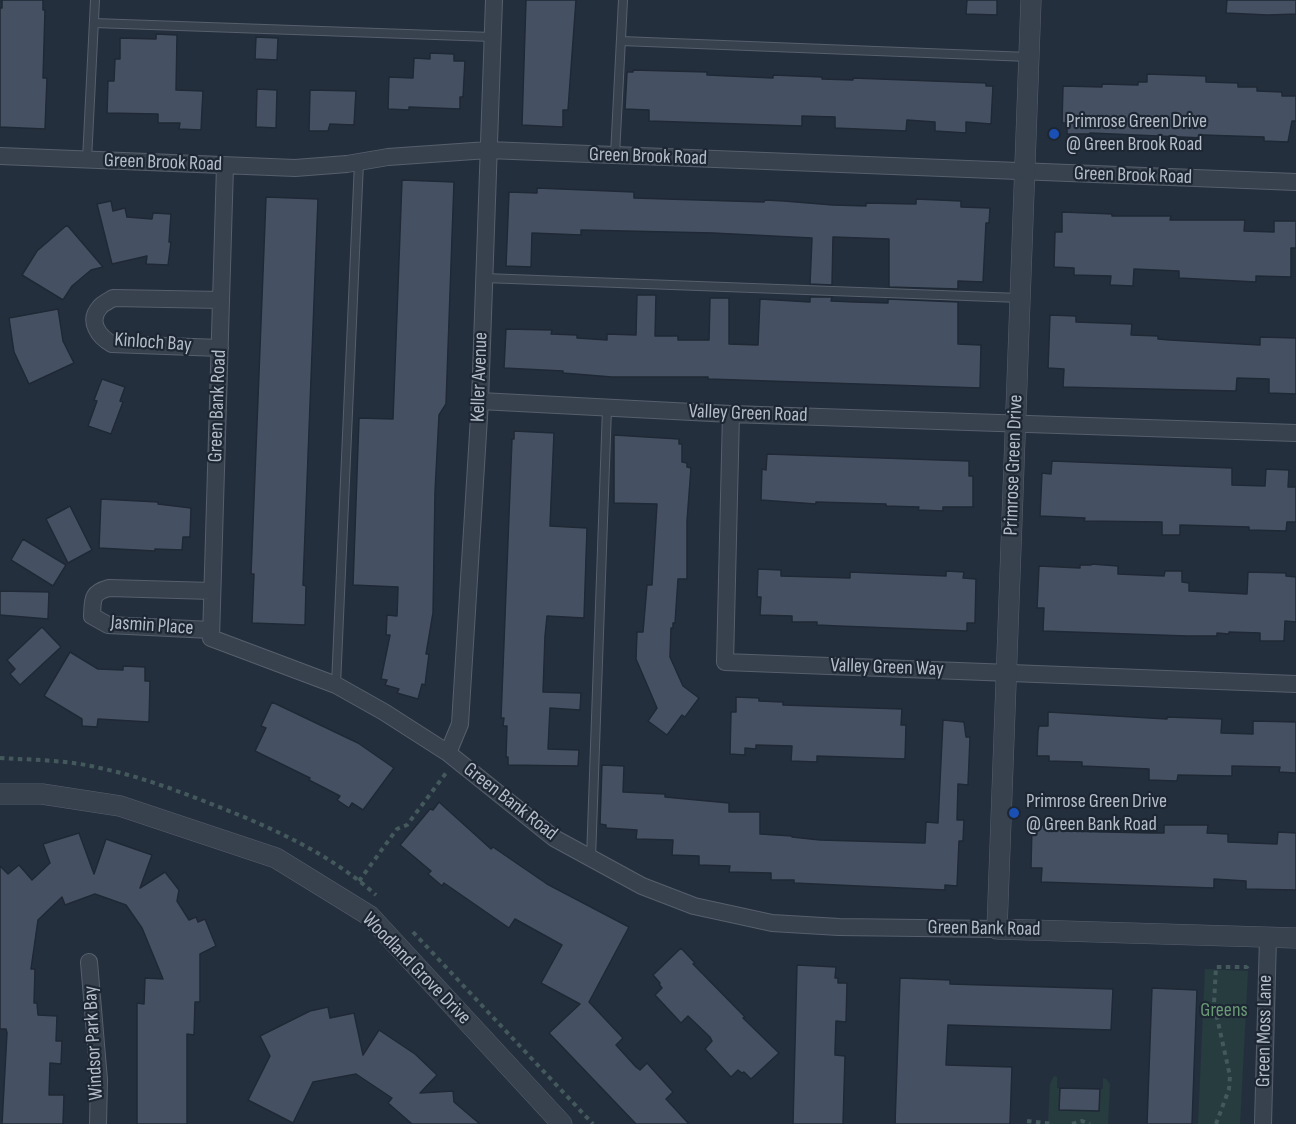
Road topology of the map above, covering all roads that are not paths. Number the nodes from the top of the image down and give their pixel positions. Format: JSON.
{"nodes":[{"id":1,"x":95,"y":0,"type":"edge"},
{"id":2,"x":494,"y":0,"type":"edge"},
{"id":3,"x":623,"y":0,"type":"edge"},
{"id":4,"x":1031,"y":0,"type":"edge"},
{"id":5,"x":94,"y":23,"type":"junction"},
{"id":6,"x":492,"y":36,"type":"junction"},
{"id":7,"x":621,"y":41,"type":"junction"},
{"id":8,"x":1029,"y":57,"type":"junction"},
{"id":9,"x":488,"y":150,"type":"junction"},
{"id":10,"x":0,"y":156,"type":"edge"},
{"id":11,"x":615,"y":156,"type":"junction"},
{"id":12,"x":87,"y":160,"type":"junction"},
{"id":13,"x":359,"y":162,"type":"junction"},
{"id":14,"x":225,"y":166,"type":"junction"},
{"id":15,"x":1025,"y":172,"type":"junction"},
{"id":16,"x":1296,"y":182,"type":"edge"},
{"id":17,"x":483,"y":278,"type":"junction"},
{"id":18,"x":1020,"y":298,"type":"junction"},
{"id":19,"x":221,"y":300,"type":"junction"},
{"id":20,"x":219,"y":348,"type":"junction"},
{"id":21,"x":480,"y":401,"type":"junction"},
{"id":22,"x":607,"y":408,"type":"junction"},
{"id":23,"x":731,"y":414,"type":"junction"},
{"id":24,"x":1015,"y":423,"type":"junction"},
{"id":25,"x":1296,"y":433,"type":"edge"},
{"id":26,"x":212,"y":591,"type":"junction"},
{"id":27,"x":211,"y":630,"type":"junction"},
{"id":28,"x":1006,"y":673,"type":"junction"},
{"id":29,"x":1296,"y":684,"type":"edge"},
{"id":30,"x":336,"y":685,"type":"junction"},
{"id":31,"x":452,"y":756,"type":"junction"},
{"id":32,"x":0,"y":794,"type":"edge"},
{"id":33,"x":591,"y":859,"type":"junction"},
{"id":34,"x":997,"y":929,"type":"junction"},
{"id":35,"x":1268,"y":937,"type":"junction"},
{"id":36,"x":1296,"y":938,"type":"edge"},
{"id":37,"x":89,"y":962,"type":"dead end"},
{"id":38,"x":98,"y":1124,"type":"edge"},
{"id":39,"x":561,"y":1124,"type":"edge"},
{"id":40,"x":1263,"y":1124,"type":"edge"}],
"edges":[{"from":1,"to":5,"type":"lane"},
{"from":2,"to":6,"type":"street","name":"Keller Avenue"},
{"from":3,"to":7,"type":"lane"},
{"from":4,"to":8,"type":"street","name":"Primrose Green Drive"},
{"from":5,"to":6,"type":"lane"},
{"from":5,"to":12,"type":"lane"},
{"from":6,"to":9,"type":"street","name":"Keller Avenue"},
{"from":7,"to":8,"type":"lane"},
{"from":7,"to":11,"type":"lane"},
{"from":8,"to":15,"type":"street","name":"Primrose Green Drive"},
{"from":9,"to":11,"type":"street","name":"Green Brook Road"},
{"from":9,"to":13,"type":"street","name":"Green Brook Road"},
{"from":9,"to":17,"type":"street","name":"Keller Avenue"},
{"from":10,"to":12,"type":"street","name":"Green Brook Road"},
{"from":11,"to":15,"type":"street","name":"Green Brook Road"},
{"from":12,"to":14,"type":"street","name":"Green Brook Road"},
{"from":13,"to":14,"type":"street","name":"Green Brook Road"},
{"from":13,"to":30,"type":"lane"},
{"from":14,"to":19,"type":"street","name":"Green Bank Road"},
{"from":15,"to":16,"type":"street","name":"Green Brook Road"},
{"from":15,"to":18,"type":"street","name":"Primrose Green Drive"},
{"from":17,"to":18,"type":"lane"},
{"from":17,"to":21,"type":"street","name":"Keller Avenue"},
{"from":18,"to":24,"type":"street","name":"Primrose Green Drive"},
{"from":19,"to":20,"type":"street","name":"Green Bank Road"},
{"from":19,"to":20,"type":"street","name":"Kinloch Bay"},
{"from":20,"to":26,"type":"street","name":"Green Bank Road"},
{"from":21,"to":22,"type":"street","name":"Valley Green Road"},
{"from":21,"to":31,"type":"street","name":"Keller Avenue"},
{"from":22,"to":23,"type":"street","name":"Valley Green Road"},
{"from":22,"to":33,"type":"lane"},
{"from":23,"to":24,"type":"street","name":"Valley Green Road"},
{"from":23,"to":28,"type":"street","name":"Valley Green Way"},
{"from":24,"to":25,"type":"street"},
{"from":24,"to":28,"type":"street","name":"Primrose Green Drive"},
{"from":26,"to":27,"type":"street","name":"Green Bank Road"},
{"from":26,"to":27,"type":"street","name":"Jasmin Place"},
{"from":27,"to":30,"type":"street","name":"Green Bank Road"},
{"from":28,"to":29,"type":"street","name":"Valley Green Way"},
{"from":28,"to":34,"type":"street","name":"Primrose Green Drive"},
{"from":30,"to":31,"type":"street","name":"Green Bank Road"},
{"from":31,"to":33,"type":"street","name":"Green Bank Road"},
{"from":32,"to":39,"type":"street","name":"Woodland Grove Drive"},
{"from":33,"to":34,"type":"street","name":"Green Bank Road"},
{"from":34,"to":35,"type":"street","name":"Green Bank Road"},
{"from":35,"to":36,"type":"street","name":"Green Bank Road"},
{"from":35,"to":40,"type":"street","name":"Green Moss Lane"},
{"from":37,"to":38,"type":"street","name":"Windsor Park Bay"}]}
